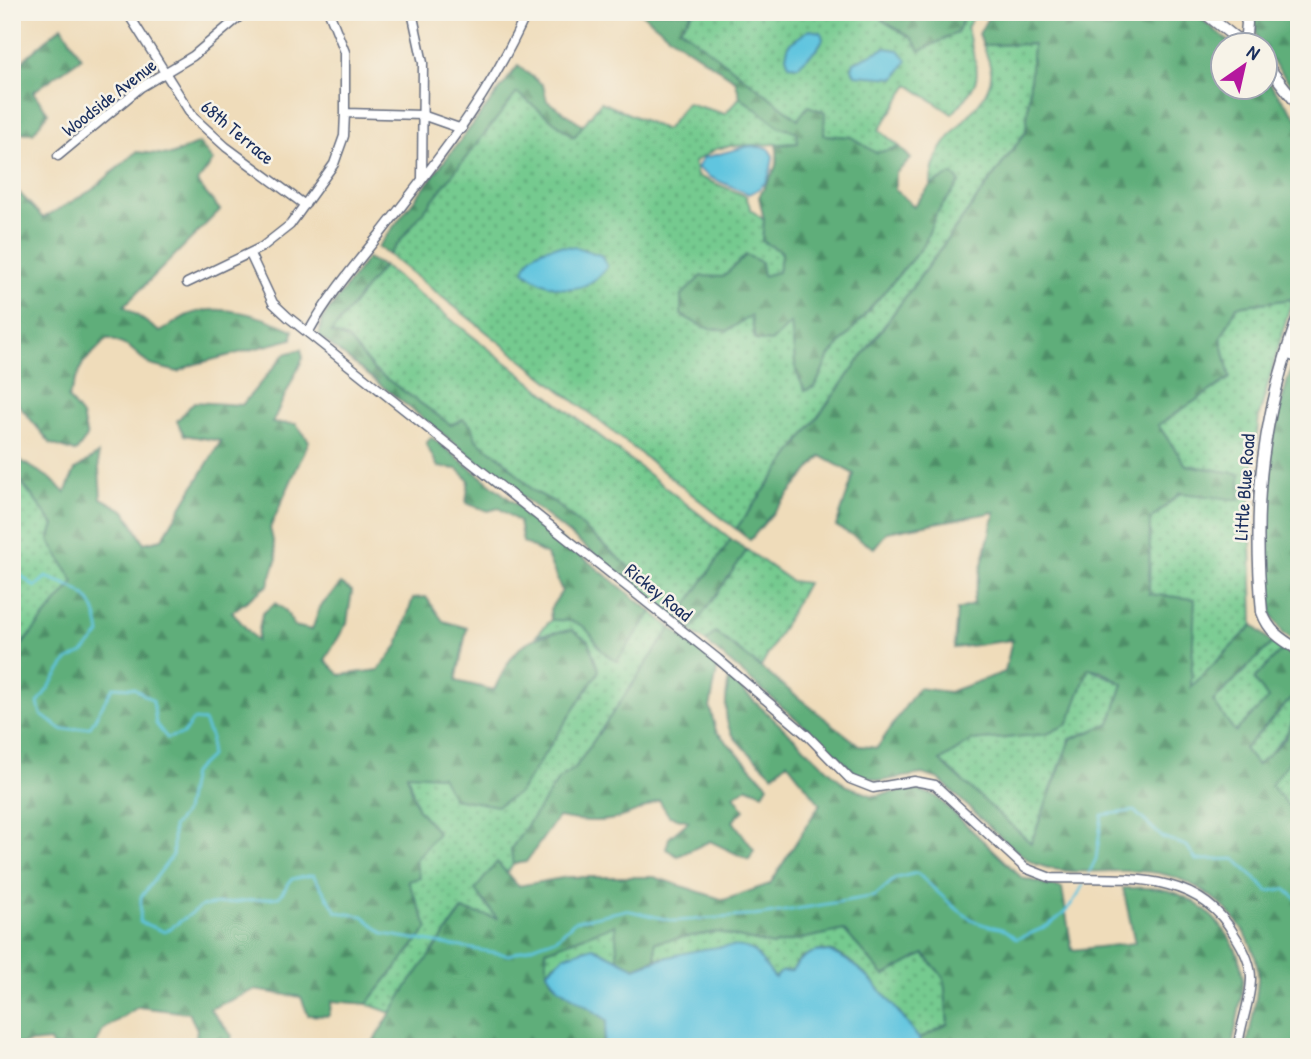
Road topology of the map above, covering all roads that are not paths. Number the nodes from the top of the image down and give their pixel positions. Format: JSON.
{"nodes":[{"id":1,"x":127,"y":12,"type":"edge"},
{"id":2,"x":246,"y":12,"type":"edge"},
{"id":3,"x":329,"y":12,"type":"edge"},
{"id":4,"x":412,"y":12,"type":"edge"},
{"id":5,"x":527,"y":12,"type":"edge"},
{"id":6,"x":1203,"y":12,"type":"edge"},
{"id":7,"x":1244,"y":12,"type":"edge"},
{"id":8,"x":1229,"y":32,"type":"edge"},
{"id":9,"x":1247,"y":32,"type":"edge"},
{"id":10,"x":163,"y":73,"type":"junction"},
{"id":11,"x":1280,"y":83,"type":"edge"},
{"id":12,"x":1299,"y":106,"type":"edge"},
{"id":13,"x":345,"y":113,"type":"junction"},
{"id":14,"x":422,"y":115,"type":"junction"},
{"id":15,"x":461,"y":129,"type":"junction"},
{"id":16,"x":58,"y":156,"type":"dead end"},
{"id":17,"x":422,"y":179,"type":"junction"},
{"id":18,"x":305,"y":205,"type":"junction"},
{"id":19,"x":250,"y":254,"type":"junction"},
{"id":20,"x":187,"y":283,"type":"dead end"},
{"id":21,"x":1299,"y":314,"type":"edge"},
{"id":22,"x":308,"y":333,"type":"junction"},
{"id":23,"x":1285,"y":353,"type":"junction"},
{"id":24,"x":1299,"y":355,"type":"edge"},
{"id":25,"x":1299,"y":650,"type":"edge"},
{"id":26,"x":1238,"y":1047,"type":"edge"}],
"edges":[{"from":1,"to":10,"type":"street","name":"68th Terrace"},
{"from":2,"to":10,"type":"street","name":"Woodside Avenue"},
{"from":3,"to":13,"type":"street"},
{"from":4,"to":14,"type":"street"},
{"from":5,"to":15,"type":"street"},
{"from":6,"to":8,"type":"street"},
{"from":7,"to":9,"type":"street"},
{"from":10,"to":16,"type":"street","name":"Woodside Avenue"},
{"from":10,"to":18,"type":"street","name":"68th Terrace"},
{"from":11,"to":12,"type":"street"},
{"from":13,"to":14,"type":"street"},
{"from":13,"to":18,"type":"street"},
{"from":14,"to":15,"type":"street"},
{"from":14,"to":17,"type":"street"},
{"from":15,"to":17,"type":"street"},
{"from":17,"to":22,"type":"street"},
{"from":18,"to":19,"type":"street"},
{"from":19,"to":20,"type":"street"},
{"from":19,"to":22,"type":"street","name":"Rickey Road"},
{"from":21,"to":23,"type":"street","name":"Little Blue Road"},
{"from":22,"to":26,"type":"street","name":"Rickey Road"},
{"from":23,"to":24,"type":"street"},
{"from":23,"to":25,"type":"street","name":"Little Blue Road"}]}
